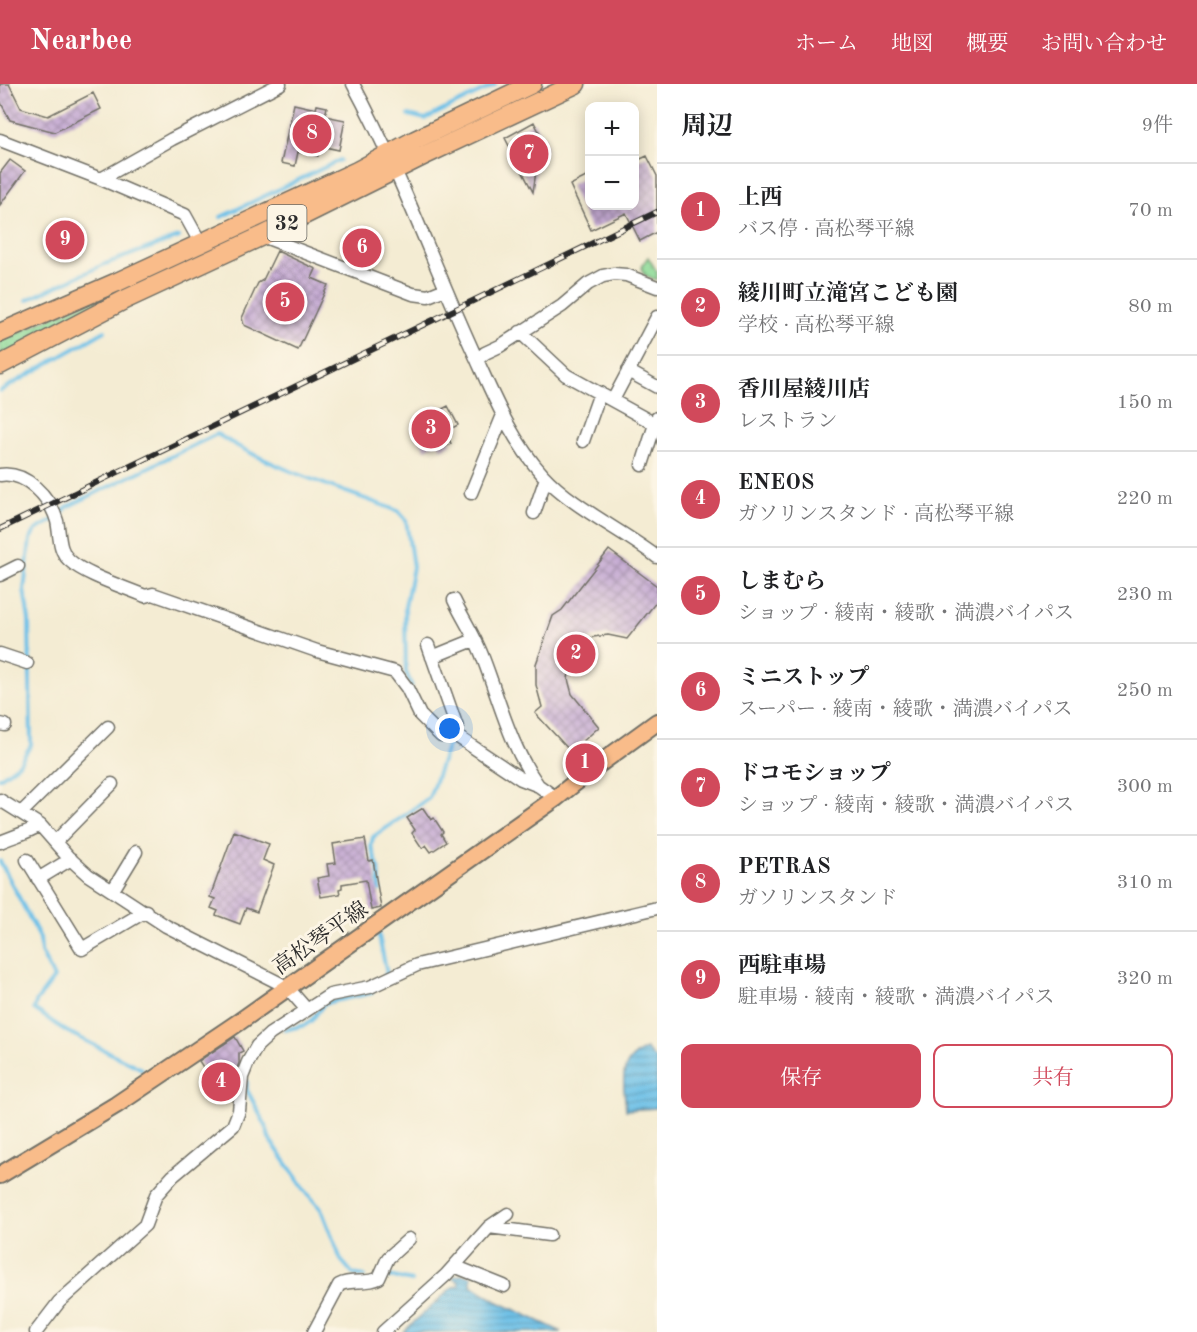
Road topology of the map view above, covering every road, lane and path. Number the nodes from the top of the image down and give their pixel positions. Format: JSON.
{"nodes":[{"id":1,"x":280,"y":84,"type":"edge"},
{"id":2,"x":353,"y":84,"type":"edge"},
{"id":3,"x":532,"y":84,"type":"edge"},
{"id":4,"x":576,"y":84,"type":"edge"},
{"id":5,"x":0,"y":140,"type":"edge"},
{"id":6,"x":391,"y":163,"type":"junction"},
{"id":7,"x":101,"y":179,"type":"junction"},
{"id":8,"x":262,"y":236,"type":"junction"},
{"id":9,"x":201,"y":244,"type":"junction"},
{"id":10,"x":657,"y":287,"type":"edge"},
{"id":11,"x":445,"y":288,"type":"junction"},
{"id":12,"x":657,"y":317,"type":"edge"},
{"id":13,"x":0,"y":333,"type":"edge"},
{"id":14,"x":520,"y":333,"type":"junction"},
{"id":15,"x":477,"y":360,"type":"junction"},
{"id":16,"x":0,"y":364,"type":"edge"},
{"id":17,"x":628,"y":371,"type":"junction"},
{"id":18,"x":657,"y":387,"type":"edge"},
{"id":19,"x":600,"y":393,"type":"junction"},
{"id":20,"x":613,"y":400,"type":"junction"},
{"id":21,"x":503,"y":415,"type":"junction"},
{"id":22,"x":656,"y":422,"type":"edge"},
{"id":23,"x":583,"y":441,"type":"dead end"},
{"id":24,"x":642,"y":465,"type":"dead end"},
{"id":25,"x":0,"y":476,"type":"edge"},
{"id":26,"x":546,"y":478,"type":"junction"},
{"id":27,"x":471,"y":493,"type":"dead end"},
{"id":28,"x":534,"y":513,"type":"dead end"},
{"id":29,"x":657,"y":556,"type":"edge"},
{"id":30,"x":18,"y":566,"type":"dead end"},
{"id":31,"x":0,"y":575,"type":"edge"},
{"id":32,"x":454,"y":600,"type":"dead end"},
{"id":33,"x":474,"y":639,"type":"junction"},
{"id":34,"x":0,"y":654,"type":"edge"},
{"id":35,"x":27,"y":663,"type":"dead end"},
{"id":36,"x":657,"y":722,"type":"edge"},
{"id":37,"x":108,"y":727,"type":"dead end"},
{"id":38,"x":455,"y":735,"type":"junction"},
{"id":39,"x":112,"y":784,"type":"dead end"},
{"id":40,"x":539,"y":786,"type":"junction"},
{"id":41,"x":556,"y":798,"type":"junction"},
{"id":42,"x":0,"y":800,"type":"edge"},
{"id":43,"x":21,"y":813,"type":"junction"},
{"id":44,"x":40,"y":825,"type":"junction"},
{"id":45,"x":0,"y":842,"type":"edge"},
{"id":46,"x":55,"y":842,"type":"junction"},
{"id":47,"x":136,"y":852,"type":"dead end"},
{"id":48,"x":71,"y":859,"type":"junction"},
{"id":49,"x":27,"y":860,"type":"dead end"},
{"id":50,"x":39,"y":879,"type":"junction"},
{"id":51,"x":113,"y":890,"type":"junction"},
{"id":52,"x":657,"y":908,"type":"edge"},
{"id":53,"x":146,"y":911,"type":"junction"},
{"id":54,"x":287,"y":987,"type":"junction"},
{"id":55,"x":306,"y":1010,"type":"junction"},
{"id":56,"x":0,"y":1175,"type":"edge"},
{"id":57,"x":508,"y":1214,"type":"dead end"},
{"id":58,"x":489,"y":1227,"type":"junction"},
{"id":59,"x":549,"y":1235,"type":"dead end"},
{"id":60,"x":409,"y":1239,"type":"dead end"},
{"id":61,"x":454,"y":1266,"type":"junction"},
{"id":62,"x":504,"y":1286,"type":"dead end"},
{"id":63,"x":36,"y":1332,"type":"edge"},
{"id":64,"x":314,"y":1332,"type":"edge"},
{"id":65,"x":383,"y":1332,"type":"edge"}],
"edges":[{"from":1,"to":7,"type":"street"},
{"from":2,"to":6,"type":"street"},
{"from":3,"to":6,"type":"highway","number":"32"},
{"from":4,"to":6,"type":"highway","number":"32"},
{"from":5,"to":7,"type":"street"},
{"from":6,"to":8,"type":"highway","number":"32"},
{"from":6,"to":9,"type":"highway","number":"32"},
{"from":6,"to":11,"type":"street"},
{"from":7,"to":9,"type":"street"},
{"from":8,"to":11,"type":"street"},
{"from":8,"to":16,"type":"highway","number":"32"},
{"from":9,"to":13,"type":"highway","number":"32"},
{"from":10,"to":14,"type":"street"},
{"from":11,"to":15,"type":"street"},
{"from":12,"to":17,"type":"street"},
{"from":14,"to":15,"type":"street"},
{"from":14,"to":19,"type":"street"},
{"from":15,"to":21,"type":"street"},
{"from":17,"to":18,"type":"street"},
{"from":17,"to":20,"type":"street"},
{"from":19,"to":20,"type":"street"},
{"from":19,"to":23,"type":"street"},
{"from":20,"to":22,"type":"street"},
{"from":21,"to":26,"type":"street"},
{"from":21,"to":27,"type":"street"},
{"from":22,"to":24,"type":"street"},
{"from":25,"to":38,"type":"street"},
{"from":26,"to":28,"type":"street"},
{"from":26,"to":29,"type":"street"},
{"from":30,"to":31,"type":"street"},
{"from":32,"to":33,"type":"street"},
{"from":33,"to":38,"type":"street"},
{"from":33,"to":40,"type":"street"},
{"from":34,"to":35,"type":"street"},
{"from":36,"to":41,"type":"main road","name":"高松琴平線"},
{"from":37,"to":43,"type":"street"},
{"from":38,"to":40,"type":"street"},
{"from":39,"to":46,"type":"street"},
{"from":40,"to":41,"type":"street"},
{"from":41,"to":54,"type":"main road","name":"高松琴平線"},
{"from":42,"to":43,"type":"street"},
{"from":43,"to":44,"type":"street"},
{"from":44,"to":45,"type":"street"},
{"from":44,"to":46,"type":"street"},
{"from":46,"to":48,"type":"street"},
{"from":47,"to":51,"type":"street"},
{"from":48,"to":50,"type":"street"},
{"from":48,"to":51,"type":"street"},
{"from":49,"to":50,"type":"street"},
{"from":50,"to":53,"type":"street"},
{"from":51,"to":53,"type":"street"},
{"from":52,"to":55,"type":"street"},
{"from":53,"to":54,"type":"street"},
{"from":54,"to":55,"type":"street"},
{"from":54,"to":56,"type":"main road","name":"高松琴平線"},
{"from":55,"to":63,"type":"street"},
{"from":57,"to":58,"type":"street"},
{"from":58,"to":59,"type":"street"},
{"from":58,"to":61,"type":"street"},
{"from":60,"to":64,"type":"street"},
{"from":61,"to":62,"type":"street"},
{"from":61,"to":65,"type":"street"}]}
